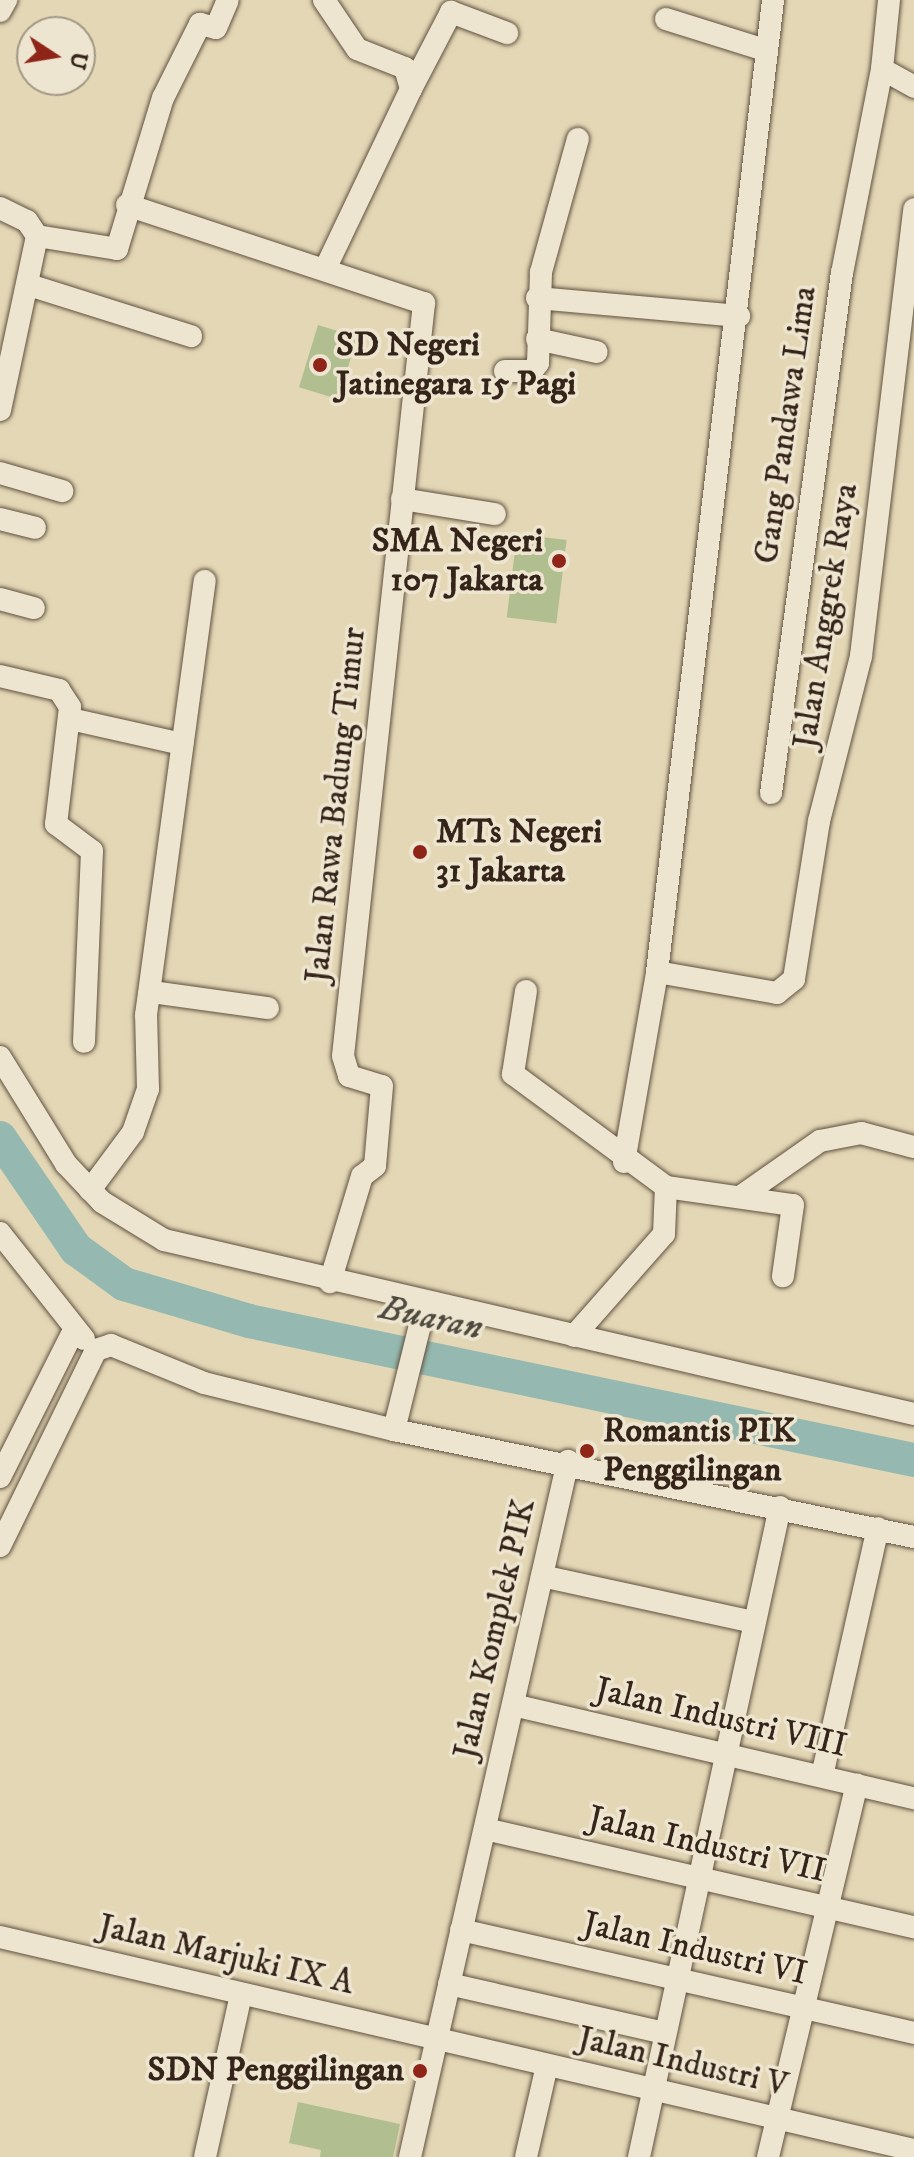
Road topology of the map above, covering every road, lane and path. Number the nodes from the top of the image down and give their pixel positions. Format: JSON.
{"nodes":[{"id":1,"x":6,"y":0,"type":"edge"},
{"id":2,"x":228,"y":0,"type":"edge"},
{"id":3,"x":324,"y":0,"type":"edge"},
{"id":4,"x":773,"y":0,"type":"edge"},
{"id":5,"x":889,"y":0,"type":"edge"},
{"id":6,"x":0,"y":11,"type":"edge"},
{"id":7,"x":666,"y":19,"type":"dead end"},
{"id":8,"x":507,"y":33,"type":"dead end"},
{"id":9,"x":762,"y":49,"type":"junction"},
{"id":10,"x":882,"y":69,"type":"junction"},
{"id":11,"x":914,"y":87,"type":"edge"},
{"id":12,"x":411,"y":89,"type":"junction"},
{"id":13,"x":578,"y":139,"type":"dead end"},
{"id":14,"x":127,"y":205,"type":"junction"},
{"id":15,"x":0,"y":208,"type":"edge"},
{"id":16,"x":914,"y":209,"type":"edge"},
{"id":17,"x":37,"y":236,"type":"junction"},
{"id":18,"x":325,"y":269,"type":"junction"},
{"id":19,"x":29,"y":285,"type":"junction"},
{"id":20,"x":537,"y":298,"type":"junction"},
{"id":21,"x":739,"y":316,"type":"junction"},
{"id":22,"x":191,"y":336,"type":"dead end"},
{"id":23,"x":537,"y":339,"type":"junction"},
{"id":24,"x":597,"y":352,"type":"dead end"},
{"id":25,"x":505,"y":371,"type":"dead end"},
{"id":26,"x":0,"y":410,"type":"edge"},
{"id":27,"x":0,"y":473,"type":"edge"},
{"id":28,"x":62,"y":491,"type":"dead end"},
{"id":29,"x":402,"y":499,"type":"junction"},
{"id":30,"x":495,"y":514,"type":"dead end"},
{"id":31,"x":0,"y":519,"type":"edge"},
{"id":32,"x":35,"y":528,"type":"dead end"},
{"id":33,"x":205,"y":581,"type":"dead end"},
{"id":34,"x":0,"y":599,"type":"edge"},
{"id":35,"x":34,"y":608,"type":"dead end"},
{"id":36,"x":0,"y":676,"type":"edge"},
{"id":37,"x":70,"y":719,"type":"junction"},
{"id":38,"x":182,"y":744,"type":"junction"},
{"id":39,"x":771,"y":793,"type":"dead end"},
{"id":40,"x":657,"y":972,"type":"junction"},
{"id":41,"x":526,"y":991,"type":"dead end"},
{"id":42,"x":152,"y":992,"type":"junction"},
{"id":43,"x":268,"y":1008,"type":"dead end"},
{"id":44,"x":84,"y":1042,"type":"dead end"},
{"id":45,"x":0,"y":1057,"type":"edge"},
{"id":46,"x":914,"y":1147,"type":"edge"},
{"id":47,"x":624,"y":1162,"type":"junction"},
{"id":48,"x":666,"y":1187,"type":"junction"},
{"id":49,"x":90,"y":1190,"type":"junction"},
{"id":50,"x":740,"y":1197,"type":"junction"},
{"id":51,"x":0,"y":1233,"type":"edge"},
{"id":52,"x":783,"y":1276,"type":"dead end"},
{"id":53,"x":330,"y":1282,"type":"junction"},
{"id":54,"x":424,"y":1309,"type":"junction"},
{"id":55,"x":74,"y":1330,"type":"junction"},
{"id":56,"x":574,"y":1336,"type":"junction"},
{"id":57,"x":96,"y":1350,"type":"junction"},
{"id":58,"x":914,"y":1414,"type":"edge"},
{"id":59,"x":395,"y":1426,"type":"junction"},
{"id":60,"x":568,"y":1461,"type":"junction"},
{"id":61,"x":0,"y":1477,"type":"edge"},
{"id":62,"x":780,"y":1507,"type":"junction"},
{"id":63,"x":878,"y":1528,"type":"junction"},
{"id":64,"x":914,"y":1537,"type":"edge"},
{"id":65,"x":0,"y":1546,"type":"edge"},
{"id":66,"x":542,"y":1576,"type":"junction"},
{"id":67,"x":753,"y":1622,"type":"junction"},
{"id":68,"x":513,"y":1705,"type":"junction"},
{"id":69,"x":725,"y":1753,"type":"junction"},
{"id":70,"x":822,"y":1776,"type":"junction"},
{"id":71,"x":857,"y":1784,"type":"junction"},
{"id":72,"x":914,"y":1798,"type":"edge"},
{"id":73,"x":485,"y":1829,"type":"junction"},
{"id":74,"x":698,"y":1878,"type":"junction"},
{"id":75,"x":828,"y":1907,"type":"junction"},
{"id":76,"x":914,"y":1927,"type":"edge"},
{"id":77,"x":461,"y":1930,"type":"junction"},
{"id":78,"x":0,"y":1937,"type":"edge"},
{"id":79,"x":677,"y":1979,"type":"junction"},
{"id":80,"x":449,"y":1984,"type":"junction"},
{"id":81,"x":241,"y":1994,"type":"junction"},
{"id":82,"x":804,"y":2008,"type":"junction"},
{"id":83,"x":665,"y":2033,"type":"junction"},
{"id":84,"x":914,"y":2033,"type":"edge"},
{"id":85,"x":437,"y":2040,"type":"junction"},
{"id":86,"x":547,"y":2065,"type":"junction"},
{"id":87,"x":653,"y":2090,"type":"junction"},
{"id":88,"x":777,"y":2119,"type":"junction"},
{"id":89,"x":887,"y":2150,"type":"edge"},
{"id":90,"x":914,"y":2150,"type":"edge"},
{"id":91,"x":205,"y":2157,"type":"edge"},
{"id":92,"x":410,"y":2157,"type":"edge"},
{"id":93,"x":526,"y":2157,"type":"edge"},
{"id":94,"x":639,"y":2157,"type":"edge"},
{"id":95,"x":768,"y":2157,"type":"edge"}],
"edges":[{"from":1,"to":6,"type":"street"},
{"from":2,"to":14,"type":"street"},
{"from":3,"to":12,"type":"street"},
{"from":4,"to":9,"type":"street"},
{"from":5,"to":10,"type":"street"},
{"from":7,"to":9,"type":"street"},
{"from":8,"to":12,"type":"street"},
{"from":9,"to":21,"type":"street"},
{"from":10,"to":11,"type":"street"},
{"from":10,"to":39,"type":"street","name":"Gang Pandawa Lima"},
{"from":12,"to":18,"type":"street"},
{"from":13,"to":20,"type":"street"},
{"from":14,"to":17,"type":"street"},
{"from":14,"to":18,"type":"street"},
{"from":15,"to":17,"type":"street"},
{"from":16,"to":40,"type":"street","name":"Jalan Anggrek Raya"},
{"from":17,"to":19,"type":"street"},
{"from":18,"to":29,"type":"street","name":"Jalan Rawa Badung Timur"},
{"from":19,"to":22,"type":"street"},
{"from":19,"to":26,"type":"street"},
{"from":20,"to":21,"type":"street"},
{"from":20,"to":23,"type":"street"},
{"from":21,"to":40,"type":"street"},
{"from":23,"to":24,"type":"street"},
{"from":23,"to":25,"type":"street"},
{"from":27,"to":28,"type":"street"},
{"from":29,"to":30,"type":"street"},
{"from":29,"to":53,"type":"street","name":"Jalan Rawa Badung Timur"},
{"from":31,"to":32,"type":"street"},
{"from":33,"to":38,"type":"street"},
{"from":34,"to":35,"type":"street"},
{"from":36,"to":37,"type":"street"},
{"from":37,"to":38,"type":"street"},
{"from":37,"to":44,"type":"street"},
{"from":38,"to":42,"type":"street"},
{"from":40,"to":47,"type":"street"},
{"from":41,"to":47,"type":"street"},
{"from":42,"to":43,"type":"street"},
{"from":42,"to":49,"type":"street"},
{"from":45,"to":49,"type":"street"},
{"from":46,"to":50,"type":"street"},
{"from":47,"to":48,"type":"street"},
{"from":48,"to":50,"type":"street"},
{"from":48,"to":56,"type":"street"},
{"from":49,"to":53,"type":"street"},
{"from":50,"to":52,"type":"street"},
{"from":51,"to":55,"type":"street"},
{"from":53,"to":54,"type":"street"},
{"from":54,"to":56,"type":"street"},
{"from":54,"to":59,"type":"street"},
{"from":55,"to":57,"type":"street"},
{"from":55,"to":61,"type":"street"},
{"from":56,"to":58,"type":"street"},
{"from":57,"to":59,"type":"street"},
{"from":57,"to":65,"type":"street"},
{"from":59,"to":60,"type":"street"},
{"from":60,"to":62,"type":"street","name":"Jalan Komplek PIK"},
{"from":60,"to":66,"type":"street","name":"Jalan Komplek PIK"},
{"from":62,"to":63,"type":"street","name":"Jalan Komplek PIK"},
{"from":62,"to":67,"type":"street"},
{"from":63,"to":64,"type":"street","name":"Jalan Komplek PIK"},
{"from":63,"to":70,"type":"street"},
{"from":66,"to":67,"type":"street"},
{"from":66,"to":68,"type":"street","name":"Jalan Komplek PIK"},
{"from":67,"to":69,"type":"street"},
{"from":68,"to":69,"type":"street","name":"Jalan Industri VIII"},
{"from":68,"to":73,"type":"street","name":"Jalan Komplek PIK"},
{"from":69,"to":70,"type":"street","name":"Jalan Industri VIII"},
{"from":69,"to":74,"type":"street"},
{"from":70,"to":71,"type":"street","name":"Jalan Industri VIII"},
{"from":71,"to":72,"type":"street","name":"Jalan Industri VIII"},
{"from":71,"to":75,"type":"street"},
{"from":73,"to":74,"type":"street","name":"Jalan Industri VII"},
{"from":73,"to":77,"type":"street","name":"Jalan Komplek PIK"},
{"from":74,"to":75,"type":"street","name":"Jalan Industri VII"},
{"from":74,"to":79,"type":"street"},
{"from":75,"to":76,"type":"street","name":"Jalan Industri VII"},
{"from":75,"to":82,"type":"street"},
{"from":77,"to":79,"type":"street","name":"Jalan Industri VI"},
{"from":77,"to":80,"type":"street","name":"Jalan Komplek PIK"},
{"from":78,"to":81,"type":"street","name":"Jalan Marjuki IX A"},
{"from":79,"to":82,"type":"street","name":"Jalan Industri VI"},
{"from":79,"to":83,"type":"street"},
{"from":80,"to":83,"type":"street"},
{"from":80,"to":85,"type":"street","name":"Jalan Komplek PIK"},
{"from":81,"to":85,"type":"street","name":"Jalan Marjuki IX A"},
{"from":81,"to":91,"type":"street"},
{"from":82,"to":84,"type":"street","name":"Jalan Industri VI"},
{"from":82,"to":88,"type":"street"},
{"from":83,"to":87,"type":"street"},
{"from":85,"to":86,"type":"street","name":"Jalan Industri V"},
{"from":85,"to":92,"type":"street","name":"Jalan Komplek PIK"},
{"from":86,"to":87,"type":"street","name":"Jalan Industri V"},
{"from":86,"to":93,"type":"street"},
{"from":87,"to":88,"type":"street","name":"Jalan Industri V"},
{"from":87,"to":94,"type":"street"},
{"from":88,"to":89,"type":"street","name":"Jalan Industri V"},
{"from":88,"to":95,"type":"street"},
{"from":89,"to":90,"type":"street","name":"Jalan Industri V"}]}
